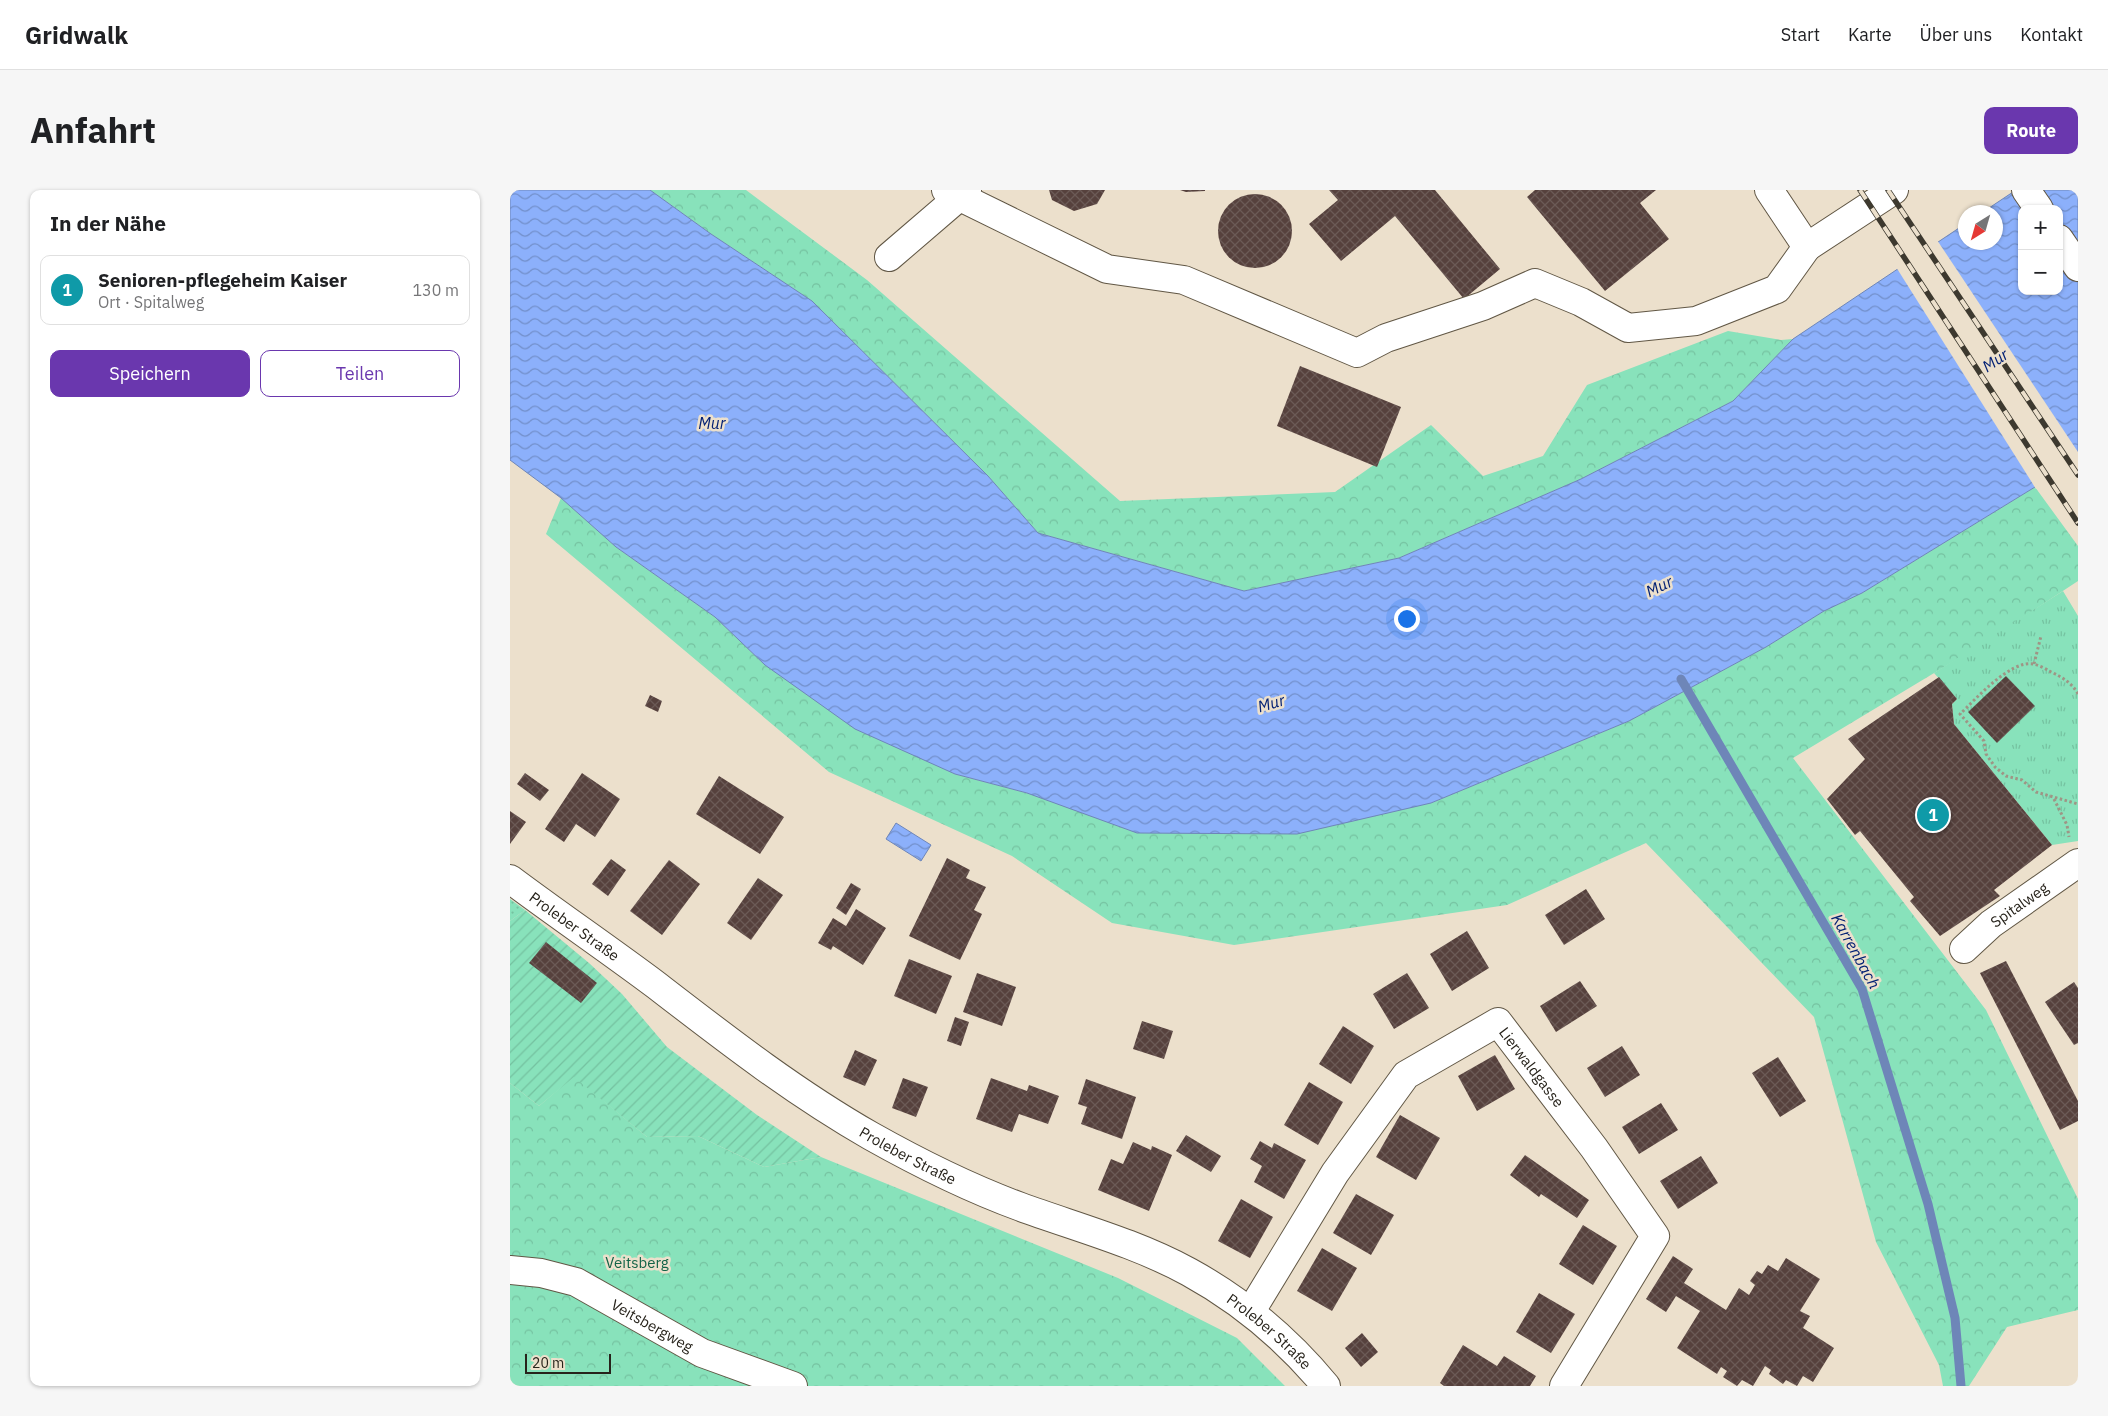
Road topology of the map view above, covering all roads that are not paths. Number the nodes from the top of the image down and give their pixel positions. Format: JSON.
{"nodes":[{"id":1,"x":1769,"y":190,"type":"edge"},
{"id":2,"x":1894,"y":190,"type":"edge"},
{"id":3,"x":2026,"y":190,"type":"edge"},
{"id":4,"x":957,"y":192,"type":"edge"},
{"id":5,"x":2036,"y":205,"type":"edge"},
{"id":6,"x":2063,"y":245,"type":"edge"},
{"id":7,"x":1807,"y":248,"type":"junction"},
{"id":8,"x":889,"y":257,"type":"dead end"},
{"id":9,"x":2078,"y":267,"type":"edge"},
{"id":10,"x":2077,"y":863,"type":"edge"},
{"id":11,"x":510,"y":879,"type":"edge"},
{"id":12,"x":1964,"y":949,"type":"dead end"},
{"id":13,"x":510,"y":1270,"type":"edge"},
{"id":14,"x":1251,"y":1311,"type":"junction"},
{"id":15,"x":793,"y":1386,"type":"edge"},
{"id":16,"x":1326,"y":1386,"type":"edge"},
{"id":17,"x":1564,"y":1386,"type":"edge"}],
"edges":[{"from":1,"to":7,"type":"street"},
{"from":2,"to":7,"type":"street"},
{"from":3,"to":5,"type":"street"},
{"from":4,"to":7,"type":"street"},
{"from":4,"to":8,"type":"street"},
{"from":6,"to":9,"type":"street"},
{"from":10,"to":12,"type":"street","name":"Spitalweg"},
{"from":11,"to":14,"type":"street","name":"Proleber Straße"},
{"from":13,"to":15,"type":"street","name":"Veitsbergweg"},
{"from":14,"to":16,"type":"street","name":"Proleber Straße"},
{"from":14,"to":17,"type":"street","name":"Lierwaldgasse"}]}
